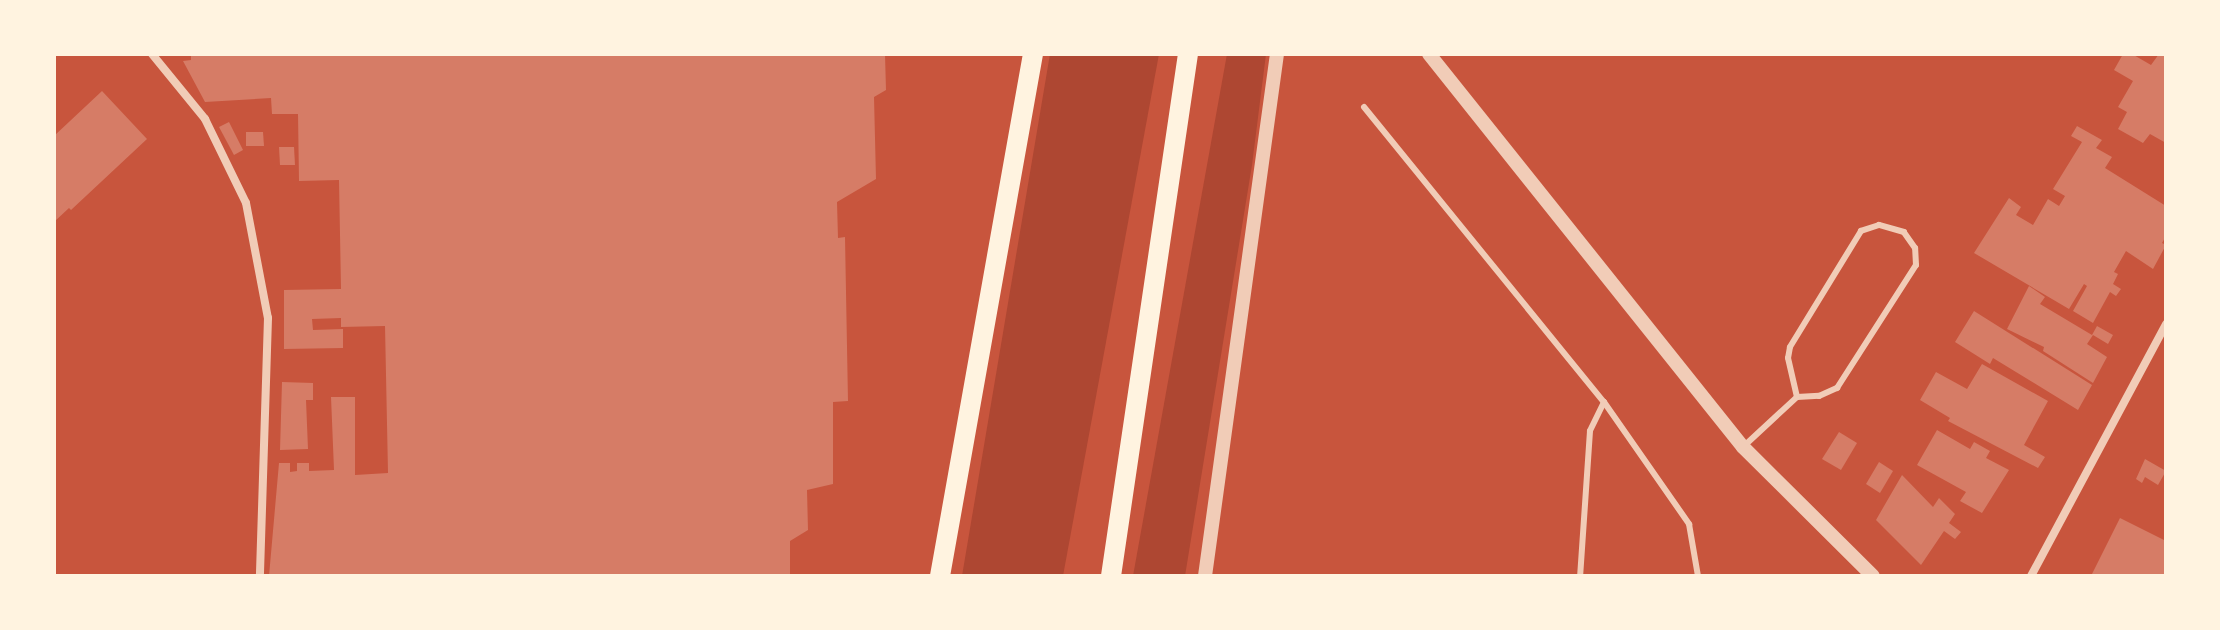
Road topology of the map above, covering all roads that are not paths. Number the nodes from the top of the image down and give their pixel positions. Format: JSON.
{"nodes":[{"id":1,"x":152,"y":54,"type":"edge"},
{"id":2,"x":1033,"y":54,"type":"edge"},
{"id":3,"x":1188,"y":54,"type":"edge"},
{"id":4,"x":1277,"y":54,"type":"edge"},
{"id":5,"x":1429,"y":54,"type":"edge"},
{"id":6,"x":1364,"y":107,"type":"dead end"},
{"id":7,"x":2166,"y":324,"type":"edge"},
{"id":8,"x":1797,"y":397,"type":"junction"},
{"id":9,"x":1604,"y":402,"type":"junction"},
{"id":10,"x":1743,"y":447,"type":"junction"},
{"id":11,"x":260,"y":576,"type":"edge"},
{"id":12,"x":940,"y":576,"type":"edge"},
{"id":13,"x":1111,"y":576,"type":"edge"},
{"id":14,"x":1205,"y":576,"type":"edge"},
{"id":15,"x":1580,"y":576,"type":"edge"},
{"id":16,"x":1698,"y":576,"type":"edge"},
{"id":17,"x":1873,"y":576,"type":"edge"},
{"id":18,"x":2031,"y":576,"type":"edge"}],
"edges":[{"from":1,"to":11,"type":"street"},
{"from":2,"to":12,"type":"main road"},
{"from":3,"to":13,"type":"main road"},
{"from":4,"to":14,"type":"street"},
{"from":5,"to":10,"type":"street"},
{"from":6,"to":9,"type":"lane"},
{"from":7,"to":18,"type":"street"},
{"from":8,"to":8,"type":"lane"},
{"from":8,"to":10,"type":"lane"},
{"from":9,"to":15,"type":"lane"},
{"from":9,"to":16,"type":"lane"},
{"from":10,"to":17,"type":"street"}]}
